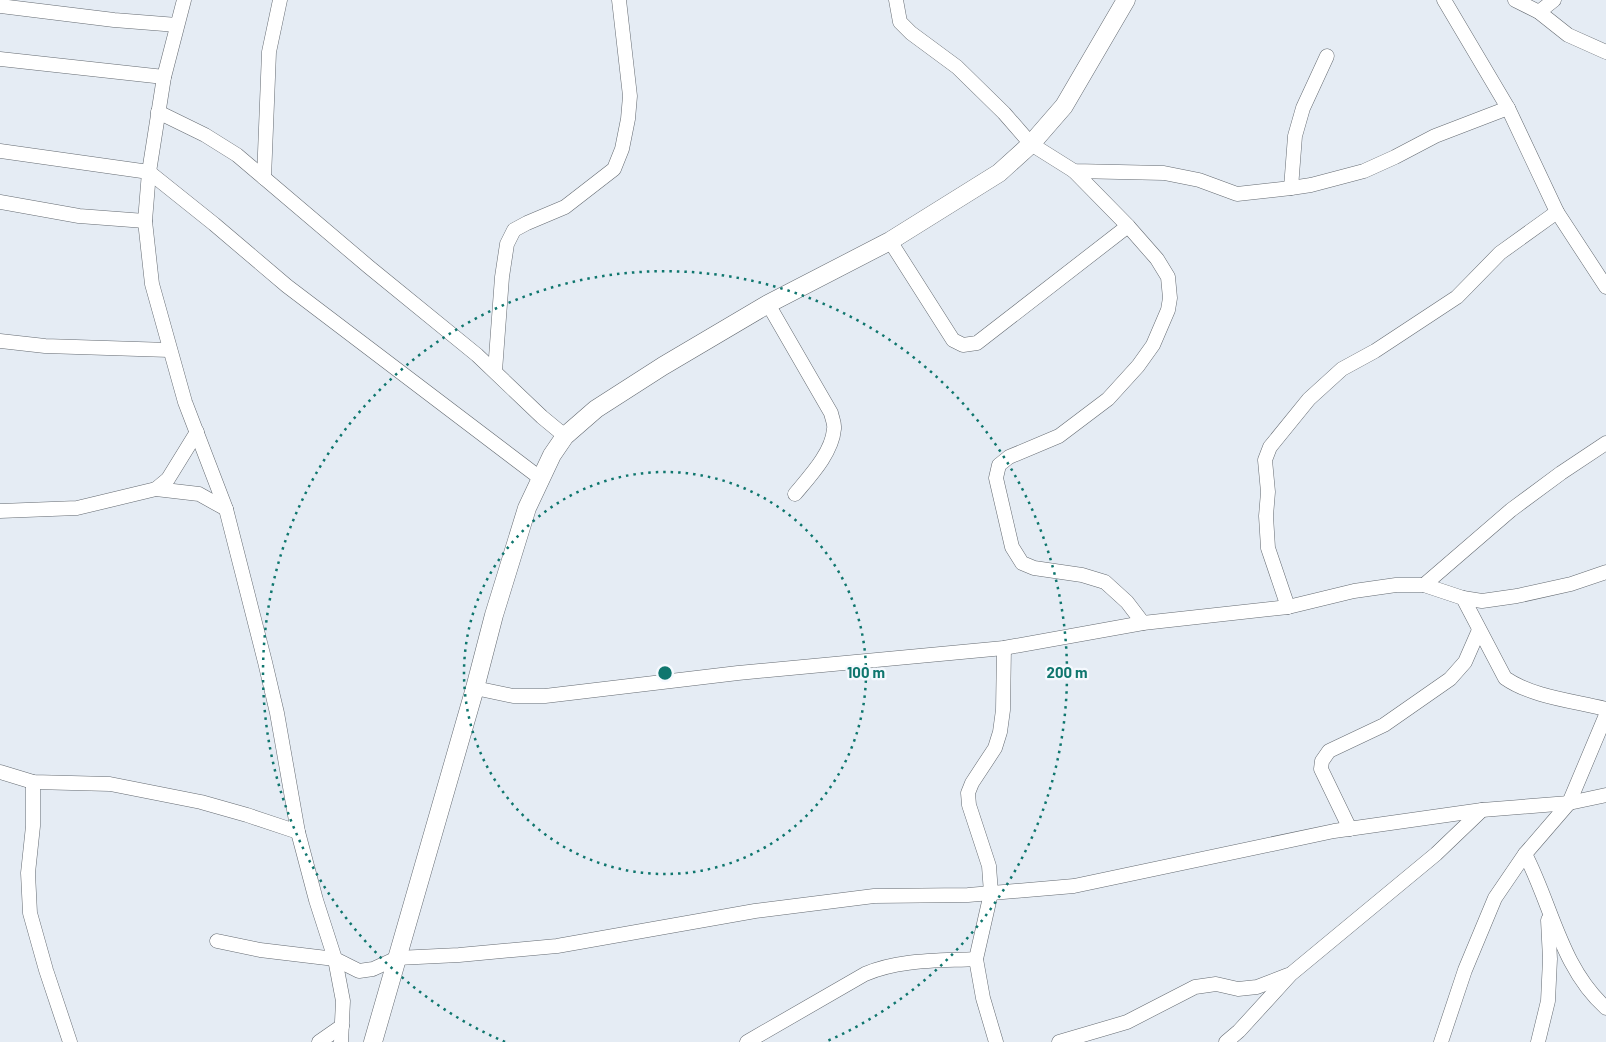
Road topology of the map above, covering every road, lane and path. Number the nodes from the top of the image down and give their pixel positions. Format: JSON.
{"nodes":[{"id":1,"x":184,"y":0,"type":"edge"},
{"id":2,"x":280,"y":0,"type":"edge"},
{"id":3,"x":619,"y":0,"type":"edge"},
{"id":4,"x":896,"y":0,"type":"edge"},
{"id":5,"x":1126,"y":0,"type":"edge"},
{"id":6,"x":1444,"y":0,"type":"edge"},
{"id":7,"x":1516,"y":0,"type":"edge"},
{"id":8,"x":1554,"y":0,"type":"edge"},
{"id":9,"x":0,"y":6,"type":"edge"},
{"id":10,"x":1539,"y":12,"type":"junction"},
{"id":11,"x":177,"y":25,"type":"junction"},
{"id":12,"x":1606,"y":52,"type":"edge"},
{"id":13,"x":1326,"y":56,"type":"dead end"},
{"id":14,"x":0,"y":59,"type":"edge"},
{"id":15,"x":164,"y":76,"type":"junction"},
{"id":16,"x":1508,"y":108,"type":"junction"},
{"id":17,"x":158,"y":112,"type":"junction"},
{"id":18,"x":1031,"y":144,"type":"junction"},
{"id":19,"x":0,"y":151,"type":"edge"},
{"id":20,"x":1074,"y":171,"type":"junction"},
{"id":21,"x":149,"y":172,"type":"junction"},
{"id":22,"x":264,"y":178,"type":"junction"},
{"id":23,"x":1291,"y":188,"type":"junction"},
{"id":24,"x":0,"y":202,"type":"edge"},
{"id":25,"x":1557,"y":212,"type":"junction"},
{"id":26,"x":145,"y":221,"type":"junction"},
{"id":27,"x":1128,"y":226,"type":"junction"},
{"id":28,"x":890,"y":241,"type":"junction"},
{"id":29,"x":1606,"y":287,"type":"edge"},
{"id":30,"x":768,"y":304,"type":"junction"},
{"id":31,"x":0,"y":341,"type":"edge"},
{"id":32,"x":169,"y":350,"type":"junction"},
{"id":33,"x":495,"y":371,"type":"junction"},
{"id":34,"x":197,"y":432,"type":"junction"},
{"id":35,"x":565,"y":436,"type":"junction"},
{"id":36,"x":1606,"y":443,"type":"edge"},
{"id":37,"x":540,"y":478,"type":"junction"},
{"id":38,"x":156,"y":489,"type":"junction"},
{"id":39,"x":796,"y":494,"type":"dead end"},
{"id":40,"x":226,"y":509,"type":"junction"},
{"id":41,"x":0,"y":511,"type":"edge"},
{"id":42,"x":1606,"y":572,"type":"edge"},
{"id":43,"x":1424,"y":585,"type":"junction"},
{"id":44,"x":1463,"y":598,"type":"junction"},
{"id":45,"x":1288,"y":607,"type":"junction"},
{"id":46,"x":1143,"y":623,"type":"junction"},
{"id":47,"x":1479,"y":630,"type":"junction"},
{"id":48,"x":1004,"y":648,"type":"junction"},
{"id":49,"x":474,"y":688,"type":"junction"},
{"id":50,"x":1606,"y":709,"type":"edge"},
{"id":51,"x":1606,"y":715,"type":"edge"},
{"id":52,"x":0,"y":772,"type":"edge"},
{"id":53,"x":33,"y":782,"type":"junction"},
{"id":54,"x":1606,"y":795,"type":"edge"},
{"id":55,"x":1569,"y":803,"type":"junction"},
{"id":56,"x":1482,"y":810,"type":"junction"},
{"id":57,"x":1350,"y":829,"type":"junction"},
{"id":58,"x":298,"y":832,"type":"junction"},
{"id":59,"x":1525,"y":854,"type":"junction"},
{"id":60,"x":991,"y":893,"type":"junction"},
{"id":61,"x":1546,"y":904,"type":"junction"},
{"id":62,"x":217,"y":941,"type":"dead end"},
{"id":63,"x":397,"y":958,"type":"junction"},
{"id":64,"x":336,"y":959,"type":"junction"},
{"id":65,"x":976,"y":959,"type":"junction"},
{"id":66,"x":1291,"y":974,"type":"junction"},
{"id":67,"x":1606,"y":1008,"type":"edge"},
{"id":68,"x":342,"y":1026,"type":"junction"},
{"id":69,"x":70,"y":1042,"type":"edge"},
{"id":70,"x":319,"y":1042,"type":"edge"},
{"id":71,"x":340,"y":1042,"type":"edge"},
{"id":72,"x":372,"y":1042,"type":"edge"},
{"id":73,"x":747,"y":1042,"type":"edge"},
{"id":74,"x":996,"y":1042,"type":"edge"},
{"id":75,"x":1059,"y":1042,"type":"edge"},
{"id":76,"x":1226,"y":1042,"type":"edge"},
{"id":77,"x":1441,"y":1042,"type":"edge"},
{"id":78,"x":1538,"y":1042,"type":"edge"}],
"edges":[{"from":1,"to":11,"type":"street"},
{"from":2,"to":22,"type":"street"},
{"from":3,"to":33,"type":"street"},
{"from":4,"to":18,"type":"street"},
{"from":5,"to":18,"type":"street"},
{"from":6,"to":16,"type":"street"},
{"from":7,"to":10,"type":"street"},
{"from":8,"to":10,"type":"street"},
{"from":9,"to":11,"type":"street"},
{"from":10,"to":12,"type":"street"},
{"from":11,"to":15,"type":"street"},
{"from":13,"to":23,"type":"street"},
{"from":14,"to":15,"type":"street"},
{"from":15,"to":17,"type":"street"},
{"from":16,"to":23,"type":"street"},
{"from":16,"to":25,"type":"street"},
{"from":17,"to":21,"type":"street"},
{"from":17,"to":22,"type":"street"},
{"from":18,"to":20,"type":"street"},
{"from":18,"to":28,"type":"street"},
{"from":19,"to":21,"type":"street"},
{"from":20,"to":23,"type":"street"},
{"from":20,"to":27,"type":"street"},
{"from":21,"to":26,"type":"street"},
{"from":21,"to":37,"type":"street"},
{"from":22,"to":33,"type":"street"},
{"from":24,"to":26,"type":"street"},
{"from":25,"to":29,"type":"street"},
{"from":25,"to":45,"type":"street"},
{"from":26,"to":32,"type":"street"},
{"from":27,"to":28,"type":"street"},
{"from":27,"to":46,"type":"street"},
{"from":28,"to":30,"type":"street"},
{"from":30,"to":35,"type":"street"},
{"from":30,"to":39,"type":"street"},
{"from":31,"to":32,"type":"street"},
{"from":32,"to":34,"type":"street"},
{"from":33,"to":35,"type":"street"},
{"from":34,"to":38,"type":"street"},
{"from":34,"to":40,"type":"street"},
{"from":35,"to":37,"type":"street"},
{"from":36,"to":43,"type":"street"},
{"from":37,"to":49,"type":"street"},
{"from":38,"to":40,"type":"street"},
{"from":38,"to":41,"type":"street"},
{"from":40,"to":58,"type":"street"},
{"from":42,"to":44,"type":"street"},
{"from":43,"to":44,"type":"street"},
{"from":43,"to":45,"type":"street"},
{"from":44,"to":47,"type":"street"},
{"from":45,"to":46,"type":"street"},
{"from":46,"to":48,"type":"street"},
{"from":47,"to":50,"type":"street"},
{"from":47,"to":57,"type":"street"},
{"from":48,"to":49,"type":"street"},
{"from":48,"to":60,"type":"street"},
{"from":49,"to":63,"type":"street"},
{"from":51,"to":55,"type":"street"},
{"from":52,"to":53,"type":"street"},
{"from":53,"to":58,"type":"street"},
{"from":53,"to":69,"type":"street"},
{"from":54,"to":55,"type":"street"},
{"from":55,"to":56,"type":"street"},
{"from":55,"to":59,"type":"street"},
{"from":56,"to":57,"type":"street"},
{"from":56,"to":66,"type":"street"},
{"from":57,"to":60,"type":"street"},
{"from":58,"to":64,"type":"street"},
{"from":59,"to":61,"type":"street"},
{"from":59,"to":77,"type":"street"},
{"from":60,"to":63,"type":"street"},
{"from":60,"to":65,"type":"street"},
{"from":61,"to":67,"type":"street"},
{"from":61,"to":78,"type":"street"},
{"from":62,"to":64,"type":"street"},
{"from":63,"to":64,"type":"street"},
{"from":63,"to":72,"type":"street"},
{"from":64,"to":68,"type":"street"},
{"from":65,"to":73,"type":"street"},
{"from":65,"to":74,"type":"street"},
{"from":66,"to":75,"type":"street"},
{"from":66,"to":76,"type":"street"},
{"from":68,"to":70,"type":"street"},
{"from":68,"to":71,"type":"street"}]}
